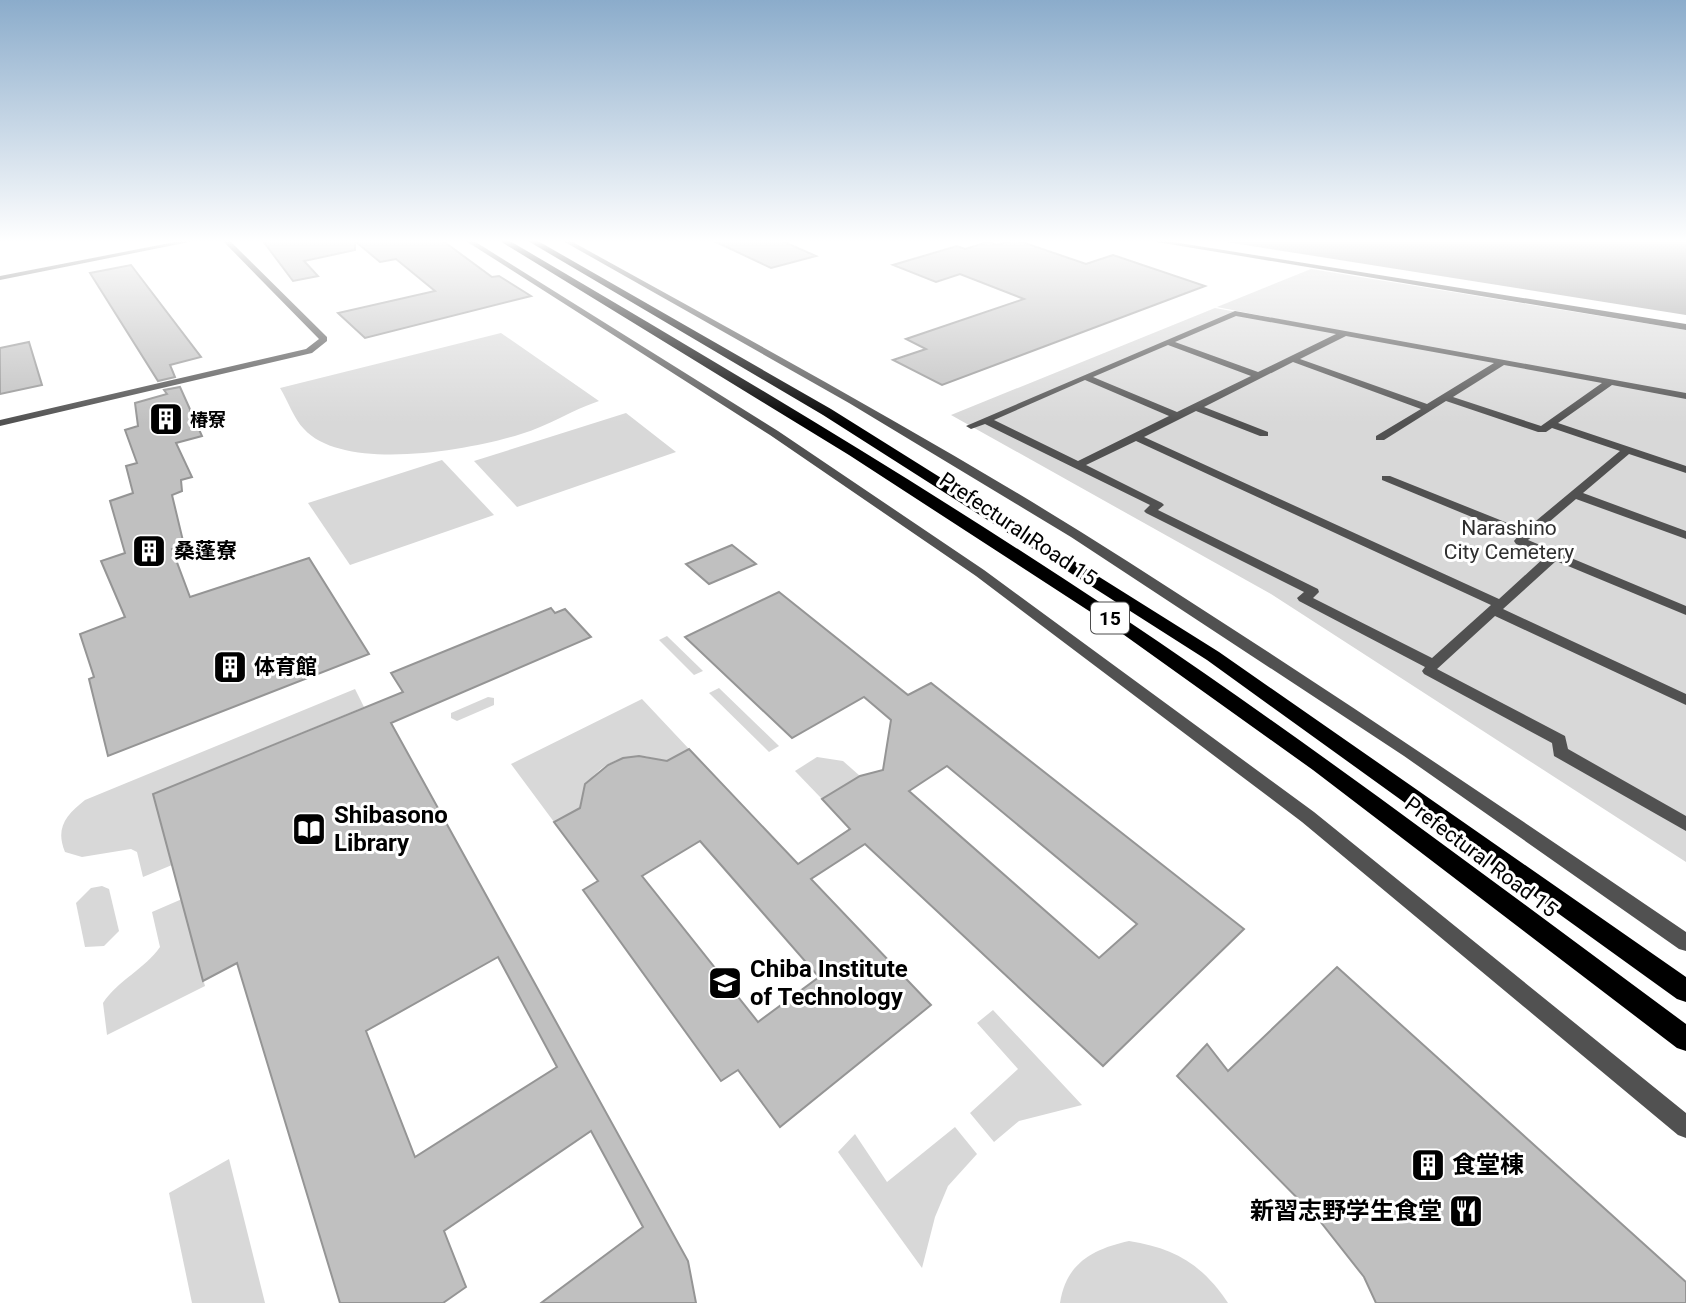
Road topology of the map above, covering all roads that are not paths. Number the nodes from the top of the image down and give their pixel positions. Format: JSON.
{"nodes":[{"id":1,"x":286,"y":302,"type":"edge"},
{"id":2,"x":566,"y":302,"type":"edge"},
{"id":3,"x":606,"y":302,"type":"edge"},
{"id":4,"x":637,"y":302,"type":"edge"},
{"id":5,"x":675,"y":302,"type":"edge"},
{"id":6,"x":1530,"y":302,"type":"edge"},
{"id":7,"x":1686,"y":327,"type":"edge"},
{"id":8,"x":1345,"y":333,"type":"junction"},
{"id":9,"x":1168,"y":342,"type":"junction"},
{"id":10,"x":1293,"y":359,"type":"junction"},
{"id":11,"x":1503,"y":362,"type":"junction"},
{"id":12,"x":1259,"y":376,"type":"junction"},
{"id":13,"x":1085,"y":377,"type":"junction"},
{"id":14,"x":1610,"y":382,"type":"junction"},
{"id":15,"x":1686,"y":396,"type":"edge"},
{"id":16,"x":1445,"y":398,"type":"junction"},
{"id":17,"x":1196,"y":407,"type":"junction"},
{"id":18,"x":1428,"y":408,"type":"junction"},
{"id":19,"x":1177,"y":416,"type":"junction"},
{"id":20,"x":986,"y":419,"type":"junction"},
{"id":21,"x":0,"y":423,"type":"edge"},
{"id":22,"x":1550,"y":424,"type":"junction"},
{"id":23,"x":971,"y":426,"type":"dead end"},
{"id":24,"x":1264,"y":434,"type":"dead end"},
{"id":25,"x":1136,"y":437,"type":"junction"},
{"id":26,"x":1380,"y":438,"type":"dead end"},
{"id":27,"x":1627,"y":450,"type":"junction"},
{"id":28,"x":1079,"y":465,"type":"junction"},
{"id":29,"x":1686,"y":470,"type":"edge"},
{"id":30,"x":1386,"y":478,"type":"dead end"},
{"id":31,"x":1574,"y":494,"type":"junction"},
{"id":32,"x":1525,"y":535,"type":"junction"},
{"id":33,"x":1686,"y":535,"type":"edge"},
{"id":34,"x":1555,"y":555,"type":"junction"},
{"id":35,"x":1496,"y":607,"type":"junction"},
{"id":36,"x":1686,"y":611,"type":"edge"},
{"id":37,"x":1433,"y":665,"type":"junction"},
{"id":38,"x":1686,"y":701,"type":"edge"},
{"id":39,"x":1686,"y":824,"type":"edge"},
{"id":40,"x":1686,"y":943,"type":"edge"},
{"id":41,"x":1686,"y":990,"type":"edge"},
{"id":42,"x":1686,"y":1039,"type":"edge"},
{"id":43,"x":1686,"y":1127,"type":"edge"}],
"edges":[{"from":1,"to":21,"type":"street"},
{"from":2,"to":43,"type":"street"},
{"from":3,"to":42,"type":"main road","name":"Prefectural Road 15","number":"15"},
{"from":4,"to":41,"type":"main road","name":"Prefectural Road 15","number":"15"},
{"from":5,"to":40,"type":"street"},
{"from":6,"to":7,"type":"street"},
{"from":8,"to":9,"type":"street"},
{"from":8,"to":10,"type":"street"},
{"from":8,"to":11,"type":"street"},
{"from":9,"to":12,"type":"street"},
{"from":9,"to":13,"type":"street"},
{"from":10,"to":12,"type":"street"},
{"from":10,"to":18,"type":"street"},
{"from":11,"to":14,"type":"street"},
{"from":11,"to":16,"type":"street"},
{"from":12,"to":17,"type":"street"},
{"from":13,"to":19,"type":"street"},
{"from":13,"to":20,"type":"street"},
{"from":14,"to":15,"type":"street"},
{"from":14,"to":22,"type":"street"},
{"from":16,"to":18,"type":"street"},
{"from":16,"to":22,"type":"street"},
{"from":17,"to":19,"type":"street"},
{"from":17,"to":24,"type":"street"},
{"from":18,"to":26,"type":"street"},
{"from":19,"to":25,"type":"street"},
{"from":20,"to":23,"type":"street"},
{"from":20,"to":28,"type":"street"},
{"from":22,"to":27,"type":"street"},
{"from":25,"to":28,"type":"street"},
{"from":25,"to":35,"type":"street"},
{"from":27,"to":29,"type":"street"},
{"from":27,"to":31,"type":"street"},
{"from":28,"to":37,"type":"street"},
{"from":30,"to":32,"type":"street"},
{"from":31,"to":32,"type":"street"},
{"from":31,"to":33,"type":"street"},
{"from":32,"to":34,"type":"street"},
{"from":34,"to":35,"type":"street"},
{"from":34,"to":36,"type":"street"},
{"from":35,"to":37,"type":"street"},
{"from":35,"to":38,"type":"street"},
{"from":37,"to":39,"type":"street"}]}
